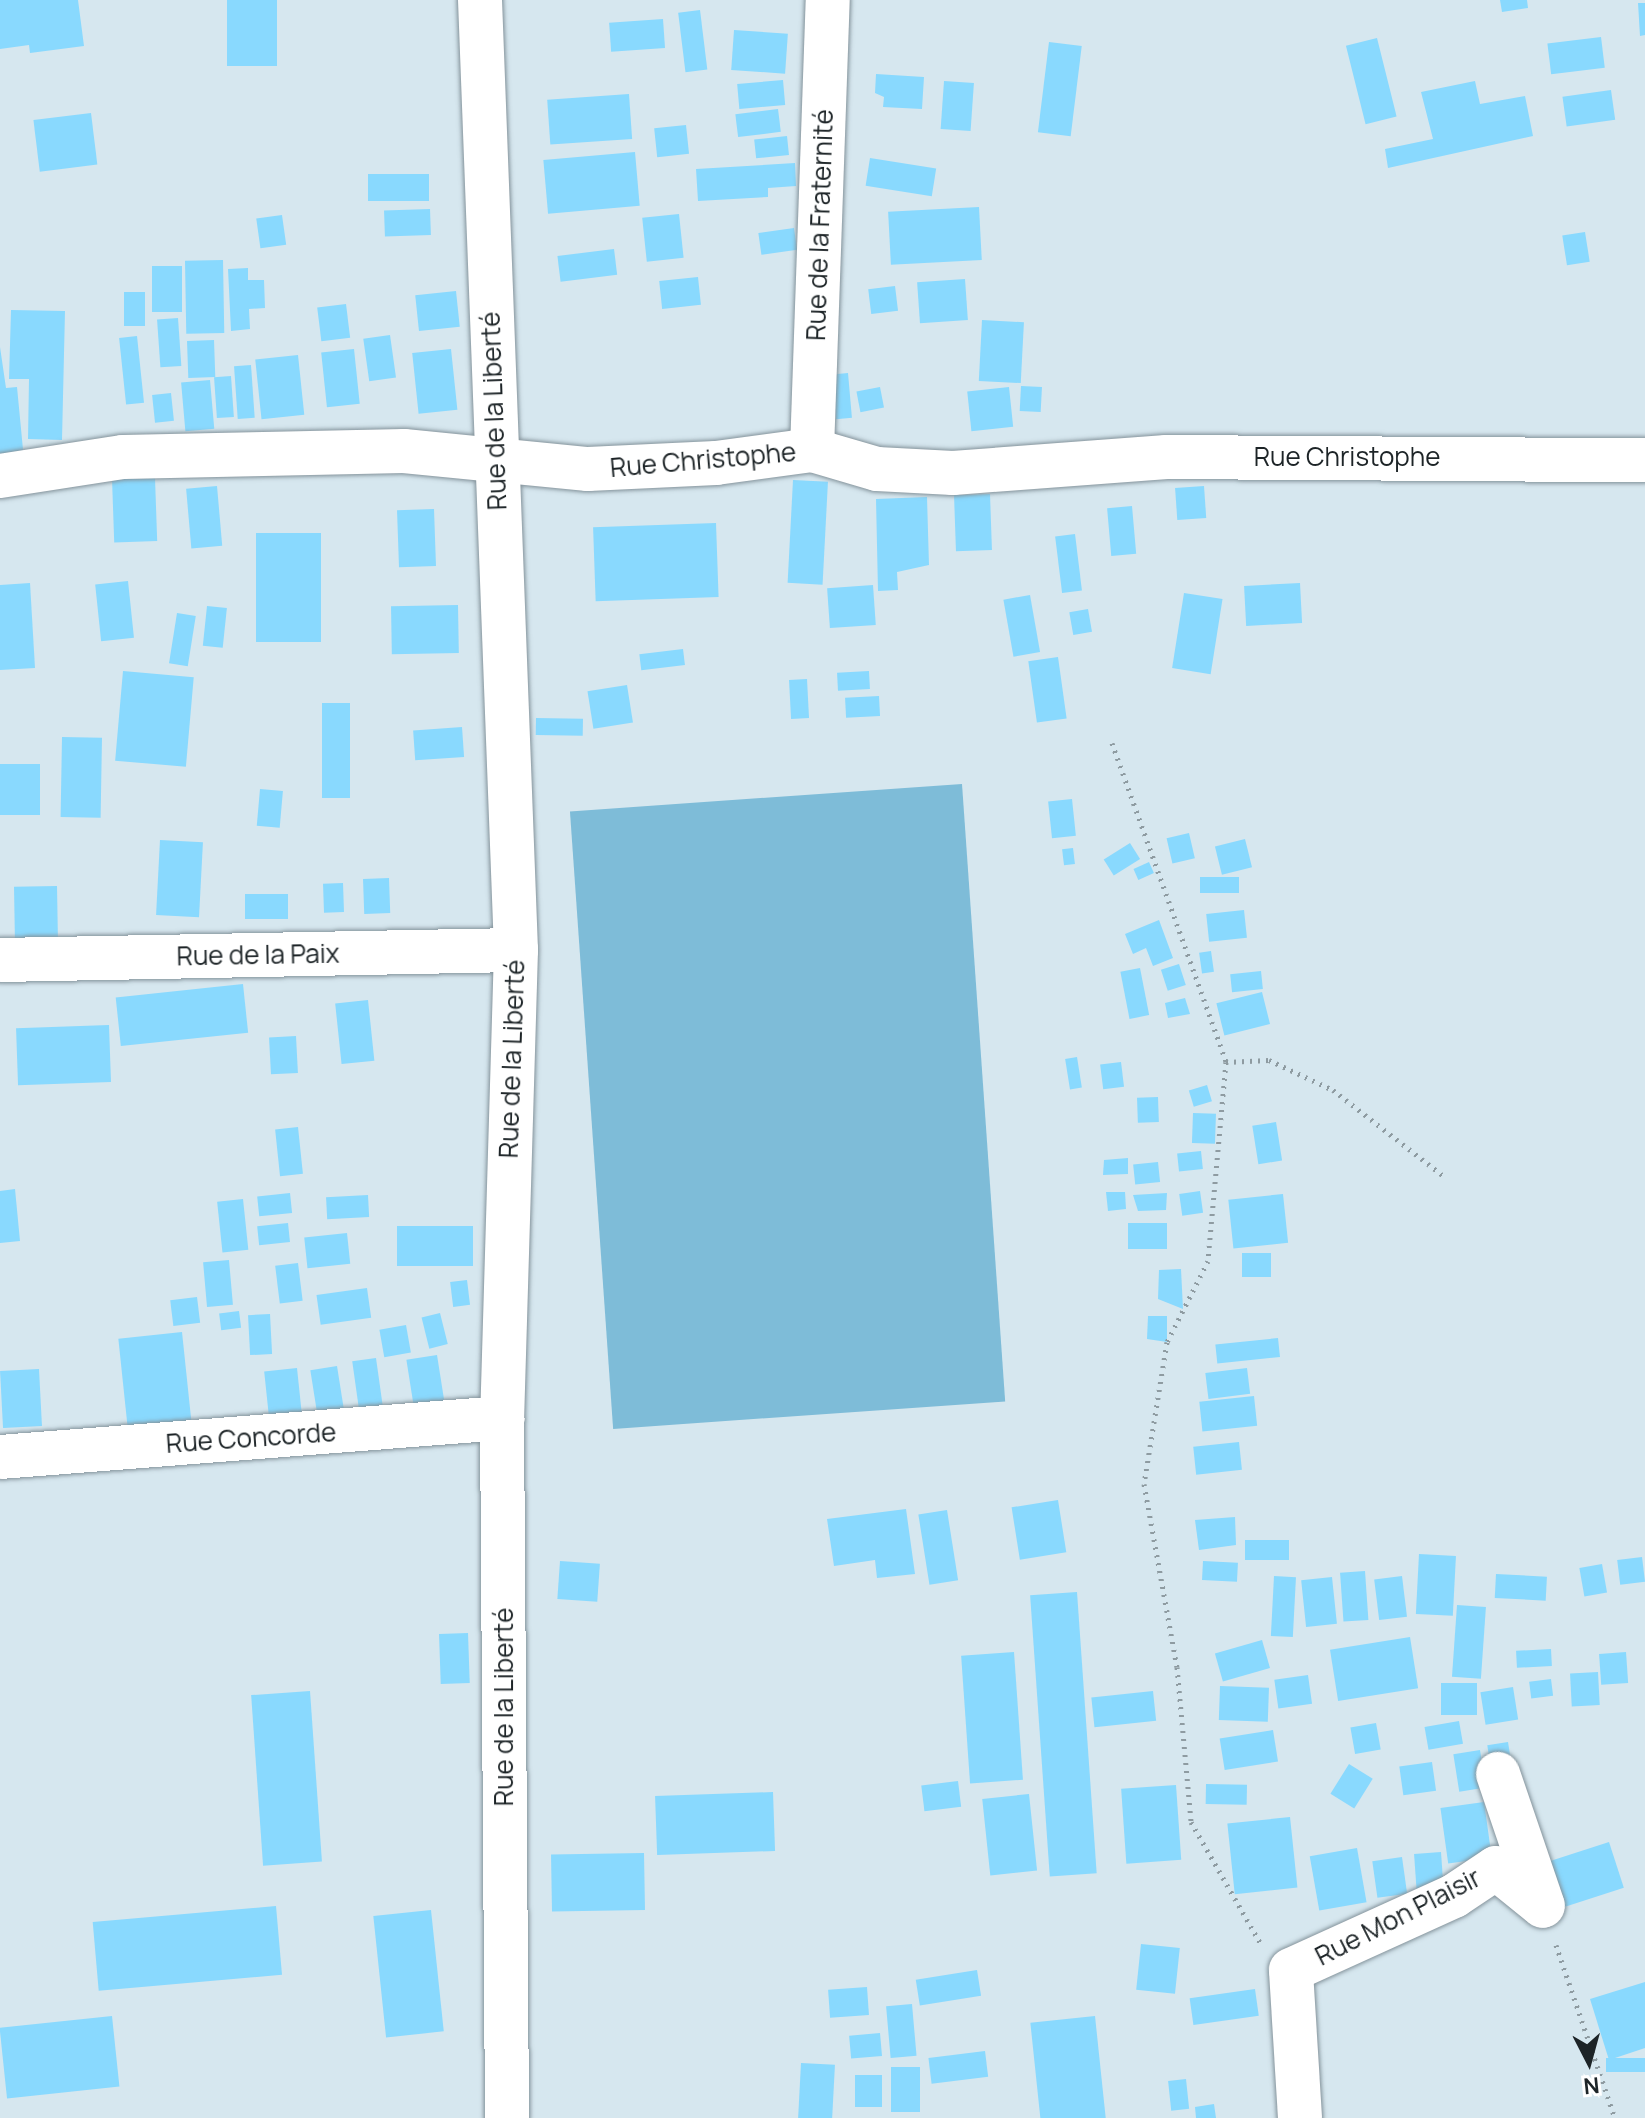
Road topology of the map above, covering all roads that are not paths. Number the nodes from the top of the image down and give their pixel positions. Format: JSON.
{"nodes":[{"id":1,"x":480,"y":0,"type":"edge"},
{"id":2,"x":828,"y":0,"type":"edge"},
{"id":3,"x":812,"y":450,"type":"junction"},
{"id":4,"x":495,"y":456,"type":"junction"},
{"id":5,"x":1645,"y":460,"type":"edge"},
{"id":6,"x":0,"y":476,"type":"edge"},
{"id":7,"x":516,"y":950,"type":"junction"},
{"id":8,"x":0,"y":960,"type":"edge"},
{"id":9,"x":502,"y":1418,"type":"junction"},
{"id":10,"x":0,"y":1457,"type":"edge"},
{"id":11,"x":1498,"y":1774,"type":"dead end"},
{"id":12,"x":507,"y":2118,"type":"edge"},
{"id":13,"x":1300,"y":2118,"type":"edge"}],
"edges":[{"from":1,"to":4,"type":"street","name":"Rue de la Liberté"},
{"from":2,"to":3,"type":"street","name":"Rue de la Fraternité"},
{"from":3,"to":4,"type":"street","name":"Rue Christophe"},
{"from":3,"to":5,"type":"street","name":"Rue Christophe"},
{"from":4,"to":6,"type":"street","name":"Rue Christophe"},
{"from":4,"to":7,"type":"street","name":"Rue de la Liberté"},
{"from":7,"to":8,"type":"street","name":"Rue de la Paix"},
{"from":7,"to":9,"type":"street","name":"Rue de la Liberté"},
{"from":9,"to":10,"type":"street","name":"Rue Concorde"},
{"from":9,"to":12,"type":"street","name":"Rue de la Liberté"},
{"from":11,"to":13,"type":"street","name":"Rue Mon Plaisir"}]}
